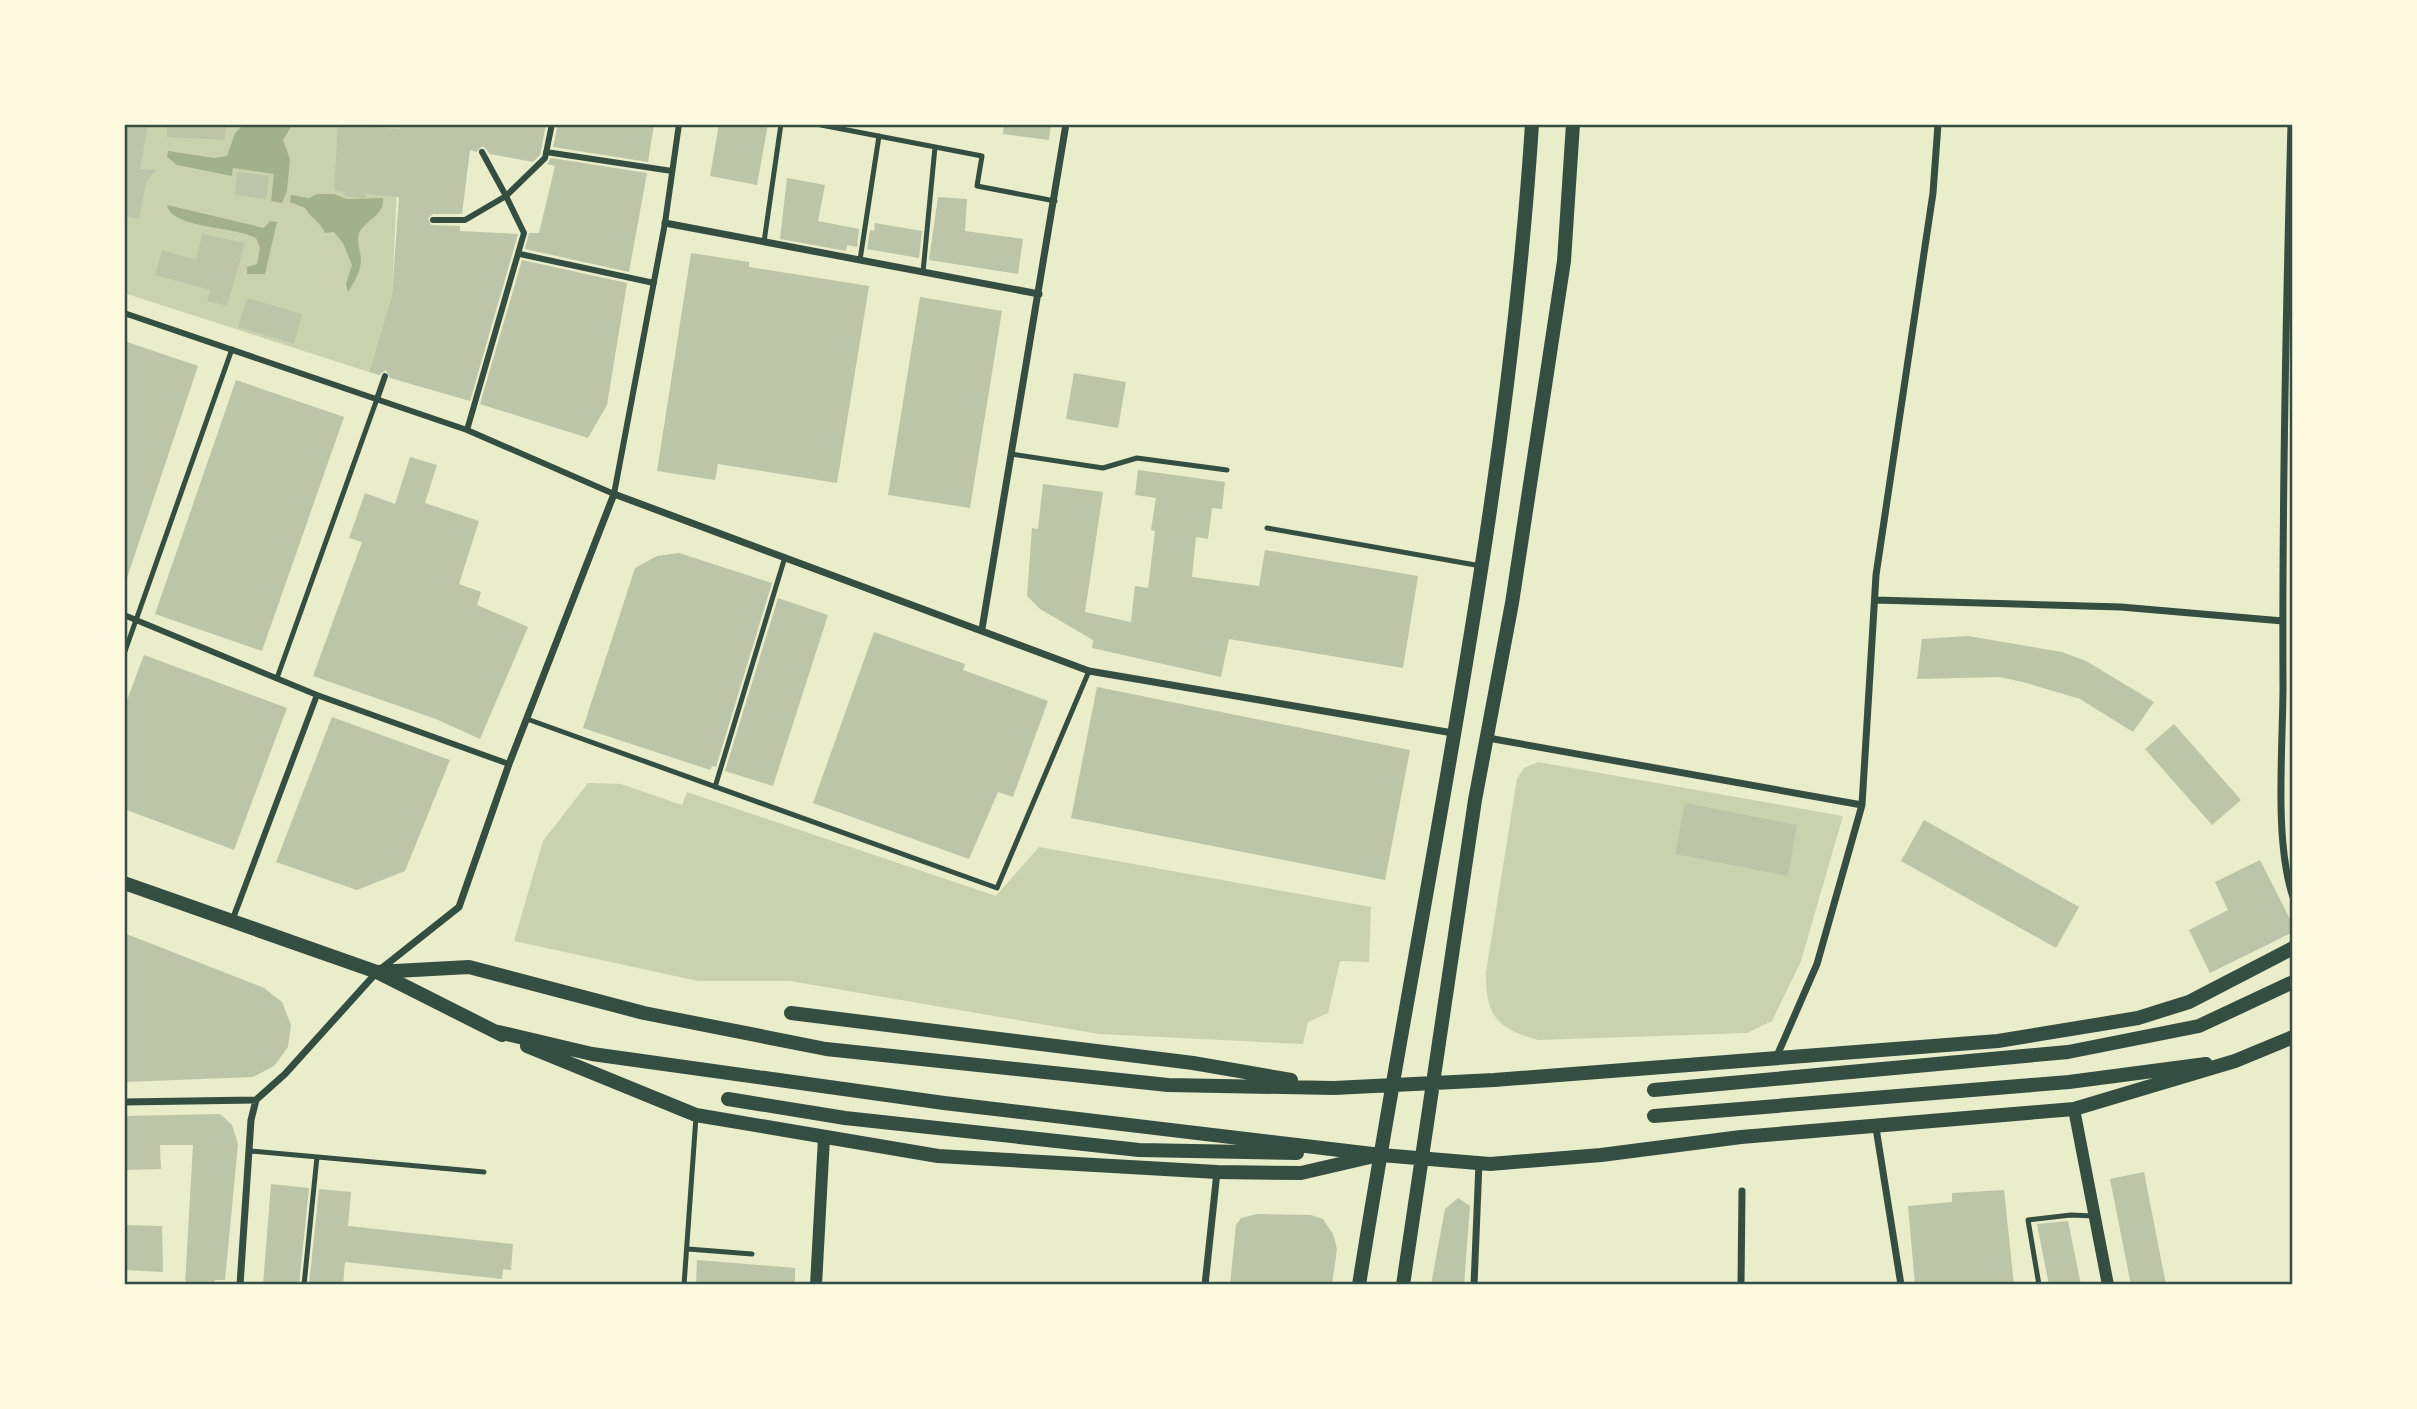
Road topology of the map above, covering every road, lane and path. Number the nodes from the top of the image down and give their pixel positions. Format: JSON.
{"nodes":[{"id":1,"x":552,"y":124,"type":"edge"},
{"id":2,"x":679,"y":124,"type":"edge"},
{"id":3,"x":781,"y":124,"type":"edge"},
{"id":4,"x":816,"y":124,"type":"edge"},
{"id":5,"x":1066,"y":124,"type":"edge"},
{"id":6,"x":1532,"y":124,"type":"edge"},
{"id":7,"x":1573,"y":124,"type":"edge"},
{"id":8,"x":1938,"y":124,"type":"edge"},
{"id":9,"x":2291,"y":124,"type":"edge"},
{"id":10,"x":879,"y":136,"type":"junction"},
{"id":11,"x":935,"y":147,"type":"junction"},
{"id":12,"x":482,"y":152,"type":"dead end"},
{"id":13,"x":546,"y":152,"type":"junction"},
{"id":14,"x":672,"y":171,"type":"junction"},
{"id":15,"x":506,"y":196,"type":"junction"},
{"id":16,"x":1055,"y":201,"type":"junction"},
{"id":17,"x":433,"y":220,"type":"dead end"},
{"id":18,"x":665,"y":223,"type":"junction"},
{"id":19,"x":764,"y":242,"type":"junction"},
{"id":20,"x":520,"y":254,"type":"junction"},
{"id":21,"x":860,"y":260,"type":"junction"},
{"id":22,"x":923,"y":272,"type":"junction"},
{"id":23,"x":654,"y":283,"type":"junction"},
{"id":24,"x":1039,"y":294,"type":"junction"},
{"id":25,"x":124,"y":313,"type":"edge"},
{"id":26,"x":232,"y":349,"type":"junction"},
{"id":27,"x":385,"y":376,"type":"dead end"},
{"id":28,"x":377,"y":399,"type":"junction"},
{"id":29,"x":467,"y":429,"type":"junction"},
{"id":30,"x":1011,"y":454,"type":"junction"},
{"id":31,"x":1227,"y":470,"type":"dead end"},
{"id":32,"x":614,"y":494,"type":"junction"},
{"id":33,"x":1267,"y":528,"type":"dead end"},
{"id":34,"x":785,"y":556,"type":"junction"},
{"id":35,"x":1481,"y":566,"type":"junction"},
{"id":36,"x":1875,"y":600,"type":"junction"},
{"id":37,"x":124,"y":615,"type":"edge"},
{"id":38,"x":136,"y":620,"type":"junction"},
{"id":39,"x":2283,"y":621,"type":"junction"},
{"id":40,"x":982,"y":628,"type":"junction"},
{"id":41,"x":124,"y":654,"type":"edge"},
{"id":42,"x":1089,"y":671,"type":"junction"},
{"id":43,"x":277,"y":678,"type":"junction"},
{"id":44,"x":317,"y":695,"type":"junction"},
{"id":45,"x":527,"y":719,"type":"junction"},
{"id":46,"x":1453,"y":733,"type":"junction"},
{"id":47,"x":1488,"y":738,"type":"junction"},
{"id":48,"x":509,"y":764,"type":"junction"},
{"id":49,"x":715,"y":787,"type":"junction"},
{"id":50,"x":1862,"y":805,"type":"junction"},
{"id":51,"x":124,"y":883,"type":"edge"},
{"id":52,"x":2293,"y":897,"type":"edge"},
{"id":53,"x":232,"y":921,"type":"junction"},
{"id":54,"x":2293,"y":948,"type":"edge"},
{"id":55,"x":377,"y":972,"type":"junction"},
{"id":56,"x":2293,"y":982,"type":"edge"},
{"id":57,"x":791,"y":1013,"type":"dead end"},
{"id":58,"x":494,"y":1031,"type":"junction"},
{"id":59,"x":2293,"y":1037,"type":"edge"},
{"id":60,"x":1776,"y":1058,"type":"junction"},
{"id":61,"x":2235,"y":1061,"type":"junction"},
{"id":62,"x":1434,"y":1083,"type":"junction"},
{"id":63,"x":1392,"y":1085,"type":"junction"},
{"id":64,"x":1334,"y":1088,"type":"junction"},
{"id":65,"x":1654,"y":1090,"type":"dead end"},
{"id":66,"x":728,"y":1099,"type":"dead end"},
{"id":67,"x":256,"y":1100,"type":"junction"},
{"id":68,"x":124,"y":1102,"type":"edge"},
{"id":69,"x":2074,"y":1110,"type":"junction"},
{"id":70,"x":696,"y":1115,"type":"junction"},
{"id":71,"x":1654,"y":1116,"type":"dead end"},
{"id":72,"x":1875,"y":1128,"type":"junction"},
{"id":73,"x":824,"y":1138,"type":"junction"},
{"id":74,"x":250,"y":1151,"type":"junction"},
{"id":75,"x":1381,"y":1155,"type":"junction"},
{"id":76,"x":317,"y":1157,"type":"junction"},
{"id":77,"x":1423,"y":1159,"type":"junction"},
{"id":78,"x":1479,"y":1163,"type":"junction"},
{"id":79,"x":484,"y":1172,"type":"dead end"},
{"id":80,"x":1217,"y":1172,"type":"junction"},
{"id":81,"x":1742,"y":1191,"type":"dead end"},
{"id":82,"x":2094,"y":1216,"type":"junction"},
{"id":83,"x":688,"y":1249,"type":"junction"},
{"id":84,"x":752,"y":1254,"type":"dead end"},
{"id":85,"x":240,"y":1285,"type":"edge"},
{"id":86,"x":304,"y":1285,"type":"edge"},
{"id":87,"x":684,"y":1285,"type":"edge"},
{"id":88,"x":816,"y":1285,"type":"edge"},
{"id":89,"x":1205,"y":1285,"type":"edge"},
{"id":90,"x":1360,"y":1285,"type":"edge"},
{"id":91,"x":1403,"y":1285,"type":"edge"},
{"id":92,"x":1474,"y":1285,"type":"edge"},
{"id":93,"x":1741,"y":1285,"type":"edge"},
{"id":94,"x":1900,"y":1285,"type":"edge"},
{"id":95,"x":2039,"y":1285,"type":"edge"},
{"id":96,"x":2108,"y":1285,"type":"edge"}],
"edges":[{"from":1,"to":13,"type":"street"},
{"from":2,"to":14,"type":"street"},
{"from":3,"to":19,"type":"lane"},
{"from":4,"to":10,"type":"lane"},
{"from":5,"to":16,"type":"street"},
{"from":6,"to":35,"type":"main road"},
{"from":7,"to":47,"type":"main road"},
{"from":8,"to":36,"type":"street"},
{"from":9,"to":39,"type":"street"},
{"from":10,"to":11,"type":"lane"},
{"from":10,"to":21,"type":"lane"},
{"from":11,"to":16,"type":"lane"},
{"from":11,"to":22,"type":"lane"},
{"from":12,"to":15,"type":"street"},
{"from":13,"to":14,"type":"street"},
{"from":13,"to":15,"type":"street"},
{"from":14,"to":18,"type":"street"},
{"from":15,"to":17,"type":"street"},
{"from":15,"to":20,"type":"street"},
{"from":16,"to":24,"type":"street"},
{"from":18,"to":19,"type":"street"},
{"from":18,"to":23,"type":"street"},
{"from":19,"to":21,"type":"street"},
{"from":20,"to":23,"type":"street"},
{"from":20,"to":29,"type":"street"},
{"from":21,"to":22,"type":"street"},
{"from":22,"to":24,"type":"street"},
{"from":23,"to":32,"type":"street"},
{"from":24,"to":30,"type":"street"},
{"from":25,"to":26,"type":"street"},
{"from":26,"to":28,"type":"street"},
{"from":26,"to":38,"type":"lane"},
{"from":27,"to":28,"type":"street"},
{"from":28,"to":29,"type":"street"},
{"from":28,"to":43,"type":"lane"},
{"from":29,"to":32,"type":"street"},
{"from":30,"to":31,"type":"lane"},
{"from":30,"to":40,"type":"street"},
{"from":32,"to":34,"type":"street"},
{"from":32,"to":45,"type":"street"},
{"from":33,"to":35,"type":"lane"},
{"from":34,"to":40,"type":"street"},
{"from":34,"to":49,"type":"lane"},
{"from":35,"to":46,"type":"main road"},
{"from":36,"to":39,"type":"street"},
{"from":36,"to":50,"type":"street"},
{"from":37,"to":38,"type":"street"},
{"from":38,"to":41,"type":"lane"},
{"from":38,"to":43,"type":"street"},
{"from":39,"to":52,"type":"street"},
{"from":40,"to":42,"type":"street"},
{"from":42,"to":46,"type":"street"},
{"from":42,"to":49,"type":"lane"},
{"from":43,"to":44,"type":"street"},
{"from":44,"to":48,"type":"street"},
{"from":44,"to":53,"type":"street"},
{"from":45,"to":48,"type":"street"},
{"from":45,"to":49,"type":"lane"},
{"from":46,"to":63,"type":"main road"},
{"from":47,"to":50,"type":"street"},
{"from":47,"to":62,"type":"main road"},
{"from":48,"to":55,"type":"street"},
{"from":50,"to":60,"type":"street"},
{"from":51,"to":53,"type":"main road"},
{"from":53,"to":55,"type":"main road"},
{"from":54,"to":60,"type":"main road"},
{"from":55,"to":58,"type":"main road"},
{"from":55,"to":64,"type":"main road"},
{"from":55,"to":67,"type":"street"},
{"from":56,"to":65,"type":"main road"},
{"from":57,"to":64,"type":"main road"},
{"from":58,"to":70,"type":"main road"},
{"from":58,"to":75,"type":"main road"},
{"from":59,"to":61,"type":"main road"},
{"from":60,"to":62,"type":"main road"},
{"from":61,"to":69,"type":"main road"},
{"from":61,"to":71,"type":"main road"},
{"from":62,"to":63,"type":"main road"},
{"from":62,"to":77,"type":"main road"},
{"from":63,"to":64,"type":"main road"},
{"from":63,"to":75,"type":"main road"},
{"from":66,"to":75,"type":"main road"},
{"from":67,"to":68,"type":"street"},
{"from":67,"to":74,"type":"street"},
{"from":69,"to":72,"type":"main road"},
{"from":69,"to":82,"type":"street"},
{"from":70,"to":73,"type":"main road"},
{"from":70,"to":83,"type":"lane"},
{"from":72,"to":78,"type":"main road"},
{"from":72,"to":94,"type":"street"},
{"from":73,"to":80,"type":"main road"},
{"from":73,"to":88,"type":"street"},
{"from":74,"to":76,"type":"lane"},
{"from":74,"to":85,"type":"street"},
{"from":75,"to":77,"type":"main road"},
{"from":75,"to":80,"type":"main road"},
{"from":75,"to":90,"type":"main road"},
{"from":76,"to":79,"type":"lane"},
{"from":76,"to":86,"type":"lane"},
{"from":77,"to":78,"type":"main road"},
{"from":77,"to":91,"type":"main road"},
{"from":78,"to":92,"type":"street"},
{"from":80,"to":89,"type":"street"},
{"from":81,"to":93,"type":"street"},
{"from":82,"to":95,"type":"lane"},
{"from":82,"to":96,"type":"street"},
{"from":83,"to":84,"type":"lane"},
{"from":83,"to":87,"type":"lane"}]}
